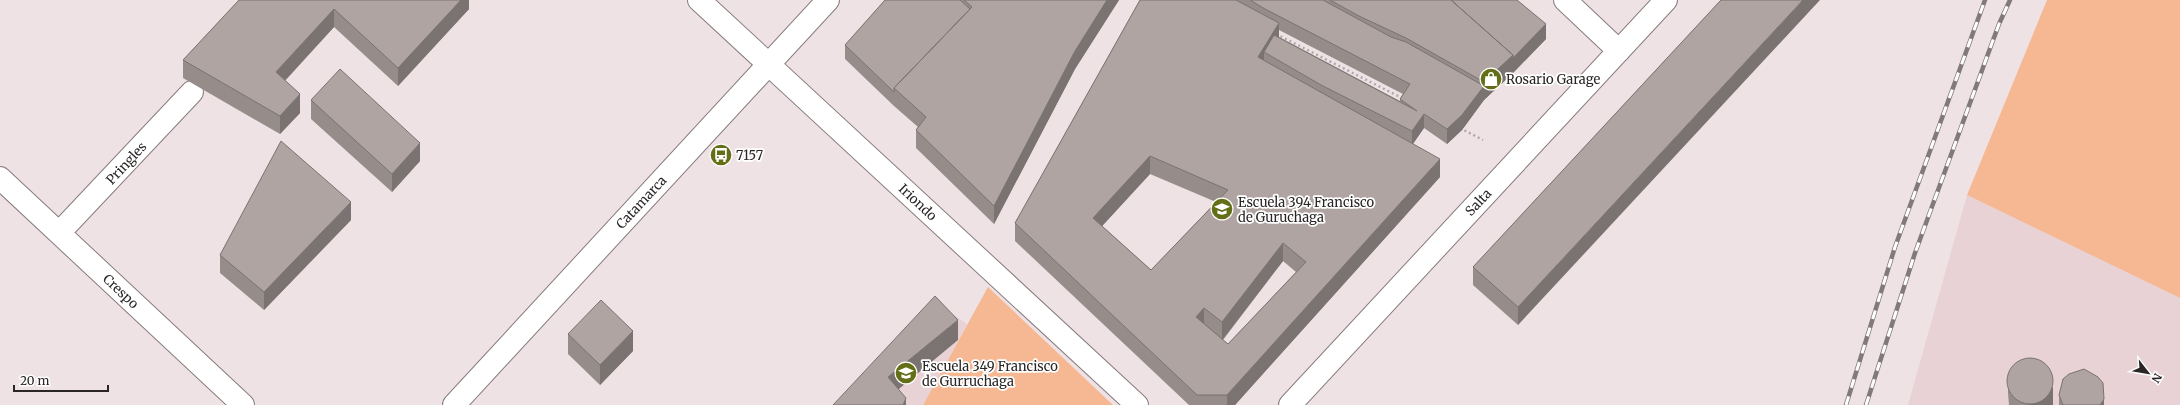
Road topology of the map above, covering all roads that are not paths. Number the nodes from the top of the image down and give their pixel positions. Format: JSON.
{"nodes":[{"id":1,"x":699,"y":0,"type":"edge"},
{"id":2,"x":828,"y":0,"type":"edge"},
{"id":3,"x":1565,"y":0,"type":"edge"},
{"id":4,"x":1666,"y":0,"type":"edge"},
{"id":5,"x":1619,"y":51,"type":"junction"},
{"id":6,"x":768,"y":64,"type":"junction"},
{"id":7,"x":192,"y":92,"type":"dead end"},
{"id":8,"x":0,"y":178,"type":"edge"},
{"id":9,"x":59,"y":233,"type":"junction"},
{"id":10,"x":243,"y":405,"type":"edge"},
{"id":11,"x":454,"y":405,"type":"edge"},
{"id":12,"x":1137,"y":405,"type":"edge"},
{"id":13,"x":1290,"y":405,"type":"edge"}],
"edges":[{"from":1,"to":6,"type":"main road","name":"Iriondo"},
{"from":2,"to":6,"type":"main road","name":"Catamarca"},
{"from":3,"to":5,"type":"main road"},
{"from":4,"to":5,"type":"main road","name":"Salta"},
{"from":5,"to":13,"type":"main road","name":"Salta"},
{"from":6,"to":11,"type":"main road","name":"Catamarca"},
{"from":6,"to":12,"type":"main road","name":"Iriondo"},
{"from":7,"to":9,"type":"main road","name":"Pringles"},
{"from":8,"to":9,"type":"main road","name":"Crespo"},
{"from":9,"to":10,"type":"main road","name":"Crespo"}]}
